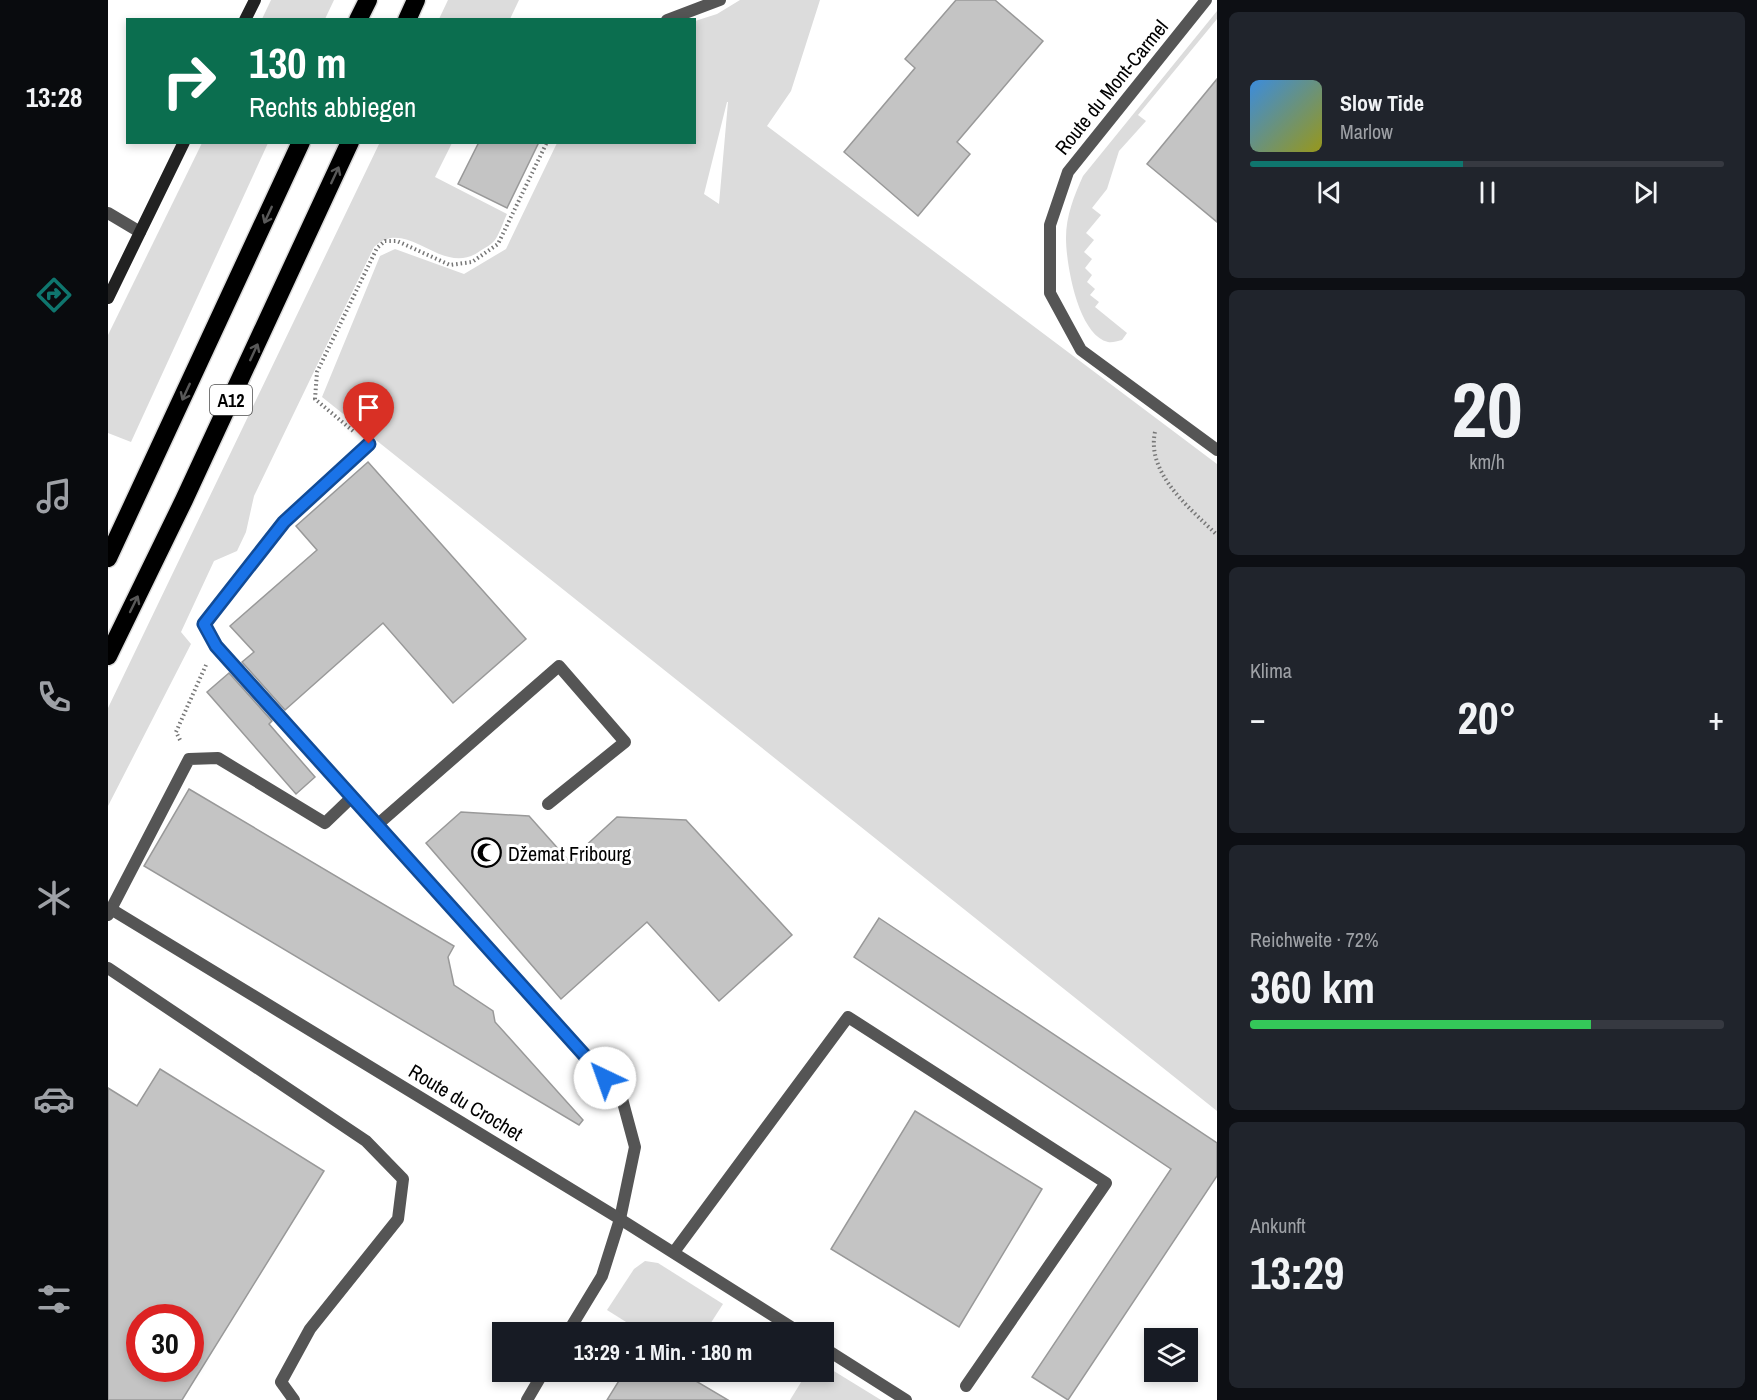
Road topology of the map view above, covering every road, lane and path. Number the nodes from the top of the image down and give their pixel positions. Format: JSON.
{"nodes":[{"id":1,"x":255,"y":0,"type":"edge"},
{"id":2,"x":368,"y":0,"type":"edge"},
{"id":3,"x":416,"y":0,"type":"edge"},
{"id":4,"x":720,"y":0,"type":"edge"},
{"id":5,"x":1206,"y":0,"type":"edge"},
{"id":6,"x":246,"y":18,"type":"edge"},
{"id":7,"x":359,"y":18,"type":"edge"},
{"id":8,"x":408,"y":18,"type":"edge"},
{"id":9,"x":672,"y":18,"type":"edge"},
{"id":10,"x":183,"y":144,"type":"edge"},
{"id":11,"x":301,"y":144,"type":"edge"},
{"id":12,"x":349,"y":144,"type":"edge"},
{"id":13,"x":546,"y":144,"type":"edge"},
{"id":14,"x":108,"y":213,"type":"edge"},
{"id":15,"x":140,"y":232,"type":"junction"},
{"id":16,"x":108,"y":298,"type":"edge"},
{"id":17,"x":1161,"y":410,"type":"junction"},
{"id":18,"x":369,"y":444,"type":"joint"},
{"id":19,"x":1217,"y":450,"type":"edge"},
{"id":20,"x":1217,"y":535,"type":"edge"},
{"id":21,"x":108,"y":558,"type":"edge"},
{"id":22,"x":216,"y":646,"type":"junction"},
{"id":23,"x":108,"y":657,"type":"edge"},
{"id":24,"x":189,"y":759,"type":"junction"},
{"id":25,"x":351,"y":798,"type":"junction"},
{"id":26,"x":548,"y":804,"type":"dead end"},
{"id":27,"x":377,"y":825,"type":"junction"},
{"id":28,"x":109,"y":912,"type":"edge"},
{"id":29,"x":108,"y":968,"type":"edge"},
{"id":30,"x":621,"y":1219,"type":"junction"},
{"id":31,"x":674,"y":1252,"type":"junction"},
{"id":32,"x":574,"y":1322,"type":"edge"},
{"id":33,"x":783,"y":1322,"type":"edge"},
{"id":34,"x":834,"y":1354,"type":"edge"},
{"id":35,"x":538,"y":1382,"type":"edge"},
{"id":36,"x":966,"y":1386,"type":"dead end"},
{"id":37,"x":294,"y":1400,"type":"edge"},
{"id":38,"x":527,"y":1400,"type":"edge"},
{"id":39,"x":906,"y":1400,"type":"edge"}],
"edges":[{"from":1,"to":6,"type":"street"},
{"from":2,"to":7,"type":"highway"},
{"from":3,"to":8,"type":"highway"},
{"from":4,"to":9,"type":"street"},
{"from":5,"to":17,"type":"street","name":"Route du Mont-Carmel"},
{"from":10,"to":15,"type":"street"},
{"from":11,"to":21,"type":"highway","number":"A12","one_way":true},
{"from":23,"to":12,"type":"highway","number":"A12","one_way":true},
{"from":13,"to":18,"type":"path"},
{"from":14,"to":15,"type":"street"},
{"from":15,"to":16,"type":"street"},
{"from":17,"to":19,"type":"street","name":"Route du Mont-Carmel"},
{"from":17,"to":20,"type":"path"},
{"from":18,"to":22,"type":"street"},
{"from":22,"to":24,"type":"path"},
{"from":22,"to":25,"type":"street"},
{"from":24,"to":25,"type":"street"},
{"from":24,"to":28,"type":"street"},
{"from":25,"to":27,"type":"street"},
{"from":26,"to":27,"type":"street"},
{"from":27,"to":30,"type":"street"},
{"from":28,"to":30,"type":"street","name":"Route du Crochet"},
{"from":29,"to":37,"type":"street"},
{"from":30,"to":31,"type":"street","name":"Route du Crochet"},
{"from":30,"to":32,"type":"street"},
{"from":31,"to":33,"type":"street","name":"Route du Crochet"},
{"from":31,"to":36,"type":"street"},
{"from":34,"to":39,"type":"street"},
{"from":35,"to":38,"type":"street"}]}
